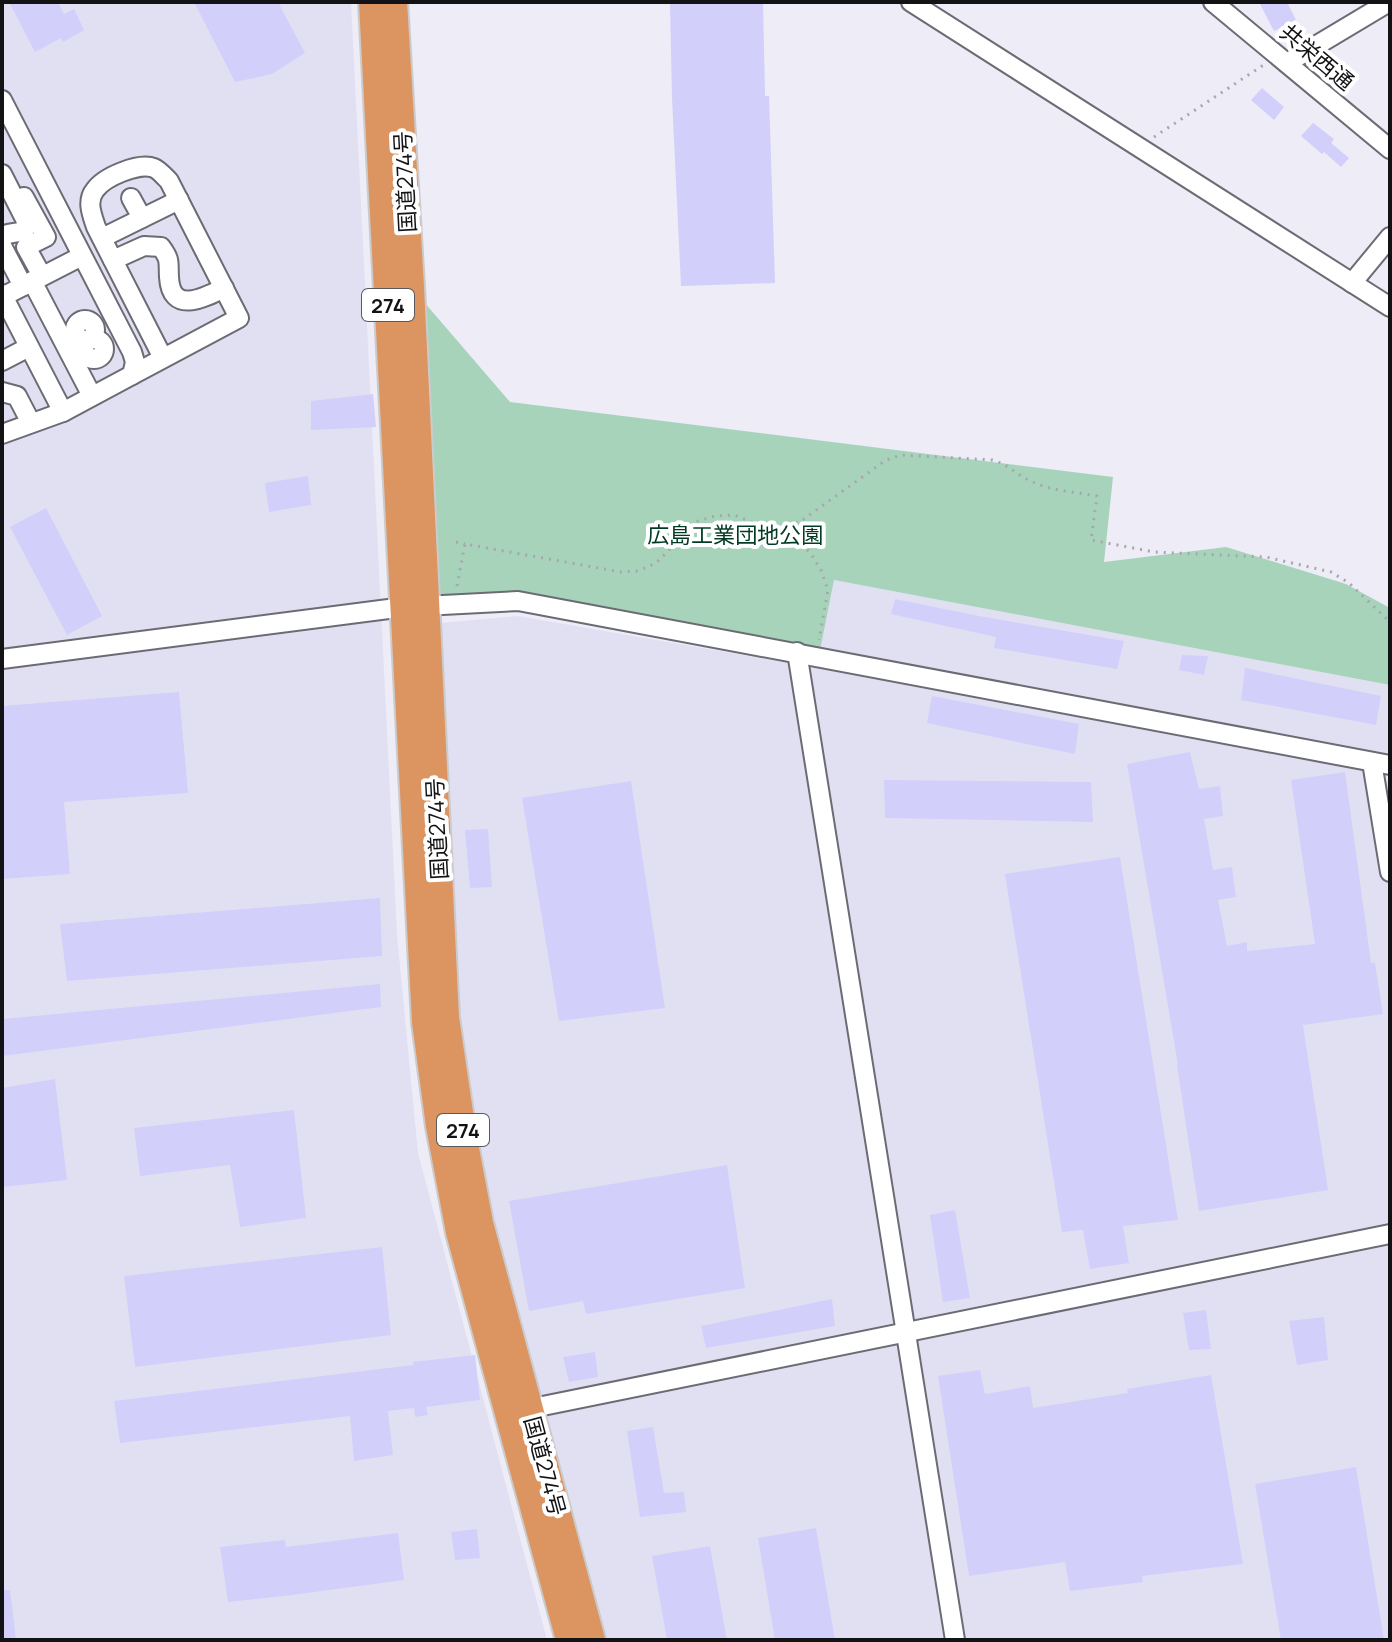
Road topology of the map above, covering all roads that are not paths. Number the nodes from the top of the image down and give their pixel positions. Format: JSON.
{"nodes":[{"id":1,"x":911,"y":2,"type":"edge"},
{"id":2,"x":1213,"y":2,"type":"edge"},
{"id":3,"x":387,"y":4,"type":"edge"},
{"id":4,"x":1388,"y":7,"type":"edge"},
{"id":5,"x":1283,"y":60,"type":"junction"},
{"id":6,"x":2,"y":100,"type":"edge"},
{"id":7,"x":8,"y":126,"type":"edge"},
{"id":8,"x":1390,"y":149,"type":"edge"},
{"id":9,"x":2,"y":174,"type":"edge"},
{"id":10,"x":46,"y":186,"type":"junction"},
{"id":11,"x":131,"y":198,"type":"dead end"},
{"id":12,"x":179,"y":200,"type":"junction"},
{"id":13,"x":14,"y":202,"type":"edge"},
{"id":14,"x":142,"y":218,"type":"junction"},
{"id":15,"x":2,"y":237,"type":"edge"},
{"id":16,"x":1390,"y":237,"type":"edge"},
{"id":17,"x":102,"y":238,"type":"junction"},
{"id":18,"x":2,"y":246,"type":"edge"},
{"id":19,"x":82,"y":256,"type":"junction"},
{"id":20,"x":113,"y":260,"type":"junction"},
{"id":21,"x":32,"y":281,"type":"junction"},
{"id":22,"x":1352,"y":283,"type":"junction"},
{"id":23,"x":224,"y":288,"type":"junction"},
{"id":24,"x":2,"y":295,"type":"edge"},
{"id":25,"x":1390,"y":307,"type":"edge"},
{"id":26,"x":113,"y":316,"type":"junction"},
{"id":27,"x":29,"y":347,"type":"junction"},
{"id":28,"x":163,"y":358,"type":"junction"},
{"id":29,"x":2,"y":361,"type":"edge"},
{"id":30,"x":132,"y":375,"type":"junction"},
{"id":31,"x":113,"y":385,"type":"junction"},
{"id":32,"x":2,"y":392,"type":"edge"},
{"id":33,"x":92,"y":396,"type":"junction"},
{"id":34,"x":63,"y":412,"type":"junction"},
{"id":35,"x":31,"y":423,"type":"junction"},
{"id":36,"x":2,"y":434,"type":"edge"},
{"id":37,"x":415,"y":606,"type":"junction"},
{"id":38,"x":806,"y":654,"type":"junction"},
{"id":39,"x":2,"y":659,"type":"edge"},
{"id":40,"x":1381,"y":763,"type":"edge"},
{"id":41,"x":1390,"y":872,"type":"edge"},
{"id":42,"x":1390,"y":1234,"type":"edge"},
{"id":43,"x":906,"y":1333,"type":"junction"},
{"id":44,"x":518,"y":1411,"type":"junction"},
{"id":45,"x":569,"y":1640,"type":"edge"},
{"id":46,"x":592,"y":1640,"type":"edge"},
{"id":47,"x":955,"y":1640,"type":"edge"}],
"edges":[{"from":1,"to":22,"type":"street"},
{"from":2,"to":5,"type":"street","name":"共栄西通"},
{"from":3,"to":37,"type":"highway","name":"国道274号","number":"274"},
{"from":4,"to":5,"type":"street"},
{"from":5,"to":8,"type":"street","name":"共栄西通"},
{"from":6,"to":7,"type":"street"},
{"from":7,"to":10,"type":"street"},
{"from":9,"to":13,"type":"street"},
{"from":10,"to":13,"type":"street"},
{"from":10,"to":19,"type":"street"},
{"from":11,"to":14,"type":"street"},
{"from":12,"to":14,"type":"street"},
{"from":12,"to":17,"type":"street"},
{"from":12,"to":23,"type":"street"},
{"from":13,"to":15,"type":"street"},
{"from":13,"to":21,"type":"street"},
{"from":14,"to":17,"type":"street"},
{"from":16,"to":22,"type":"street"},
{"from":17,"to":20,"type":"street"},
{"from":18,"to":21,"type":"street"},
{"from":19,"to":21,"type":"street"},
{"from":19,"to":26,"type":"street"},
{"from":20,"to":23,"type":"street"},
{"from":20,"to":28,"type":"street"},
{"from":21,"to":24,"type":"street"},
{"from":21,"to":33,"type":"street"},
{"from":22,"to":25,"type":"street"},
{"from":23,"to":28,"type":"street"},
{"from":24,"to":27,"type":"street"},
{"from":26,"to":30,"type":"street"},
{"from":26,"to":31,"type":"street"},
{"from":27,"to":29,"type":"street"},
{"from":27,"to":34,"type":"street"},
{"from":28,"to":30,"type":"street"},
{"from":30,"to":31,"type":"street"},
{"from":31,"to":33,"type":"street"},
{"from":32,"to":35,"type":"street"},
{"from":33,"to":34,"type":"street"},
{"from":34,"to":35,"type":"street"},
{"from":35,"to":36,"type":"street"},
{"from":37,"to":38,"type":"street"},
{"from":37,"to":39,"type":"street"},
{"from":37,"to":44,"type":"highway","name":"国道274号","number":"274"},
{"from":38,"to":40,"type":"street"},
{"from":38,"to":43,"type":"street"},
{"from":40,"to":41,"type":"street"},
{"from":42,"to":43,"type":"street"},
{"from":43,"to":44,"type":"street"},
{"from":43,"to":47,"type":"street"},
{"from":44,"to":45,"type":"highway","name":"国道274号","number":"274"},
{"from":44,"to":46,"type":"highway","name":"国道274号","number":"274"}]}
